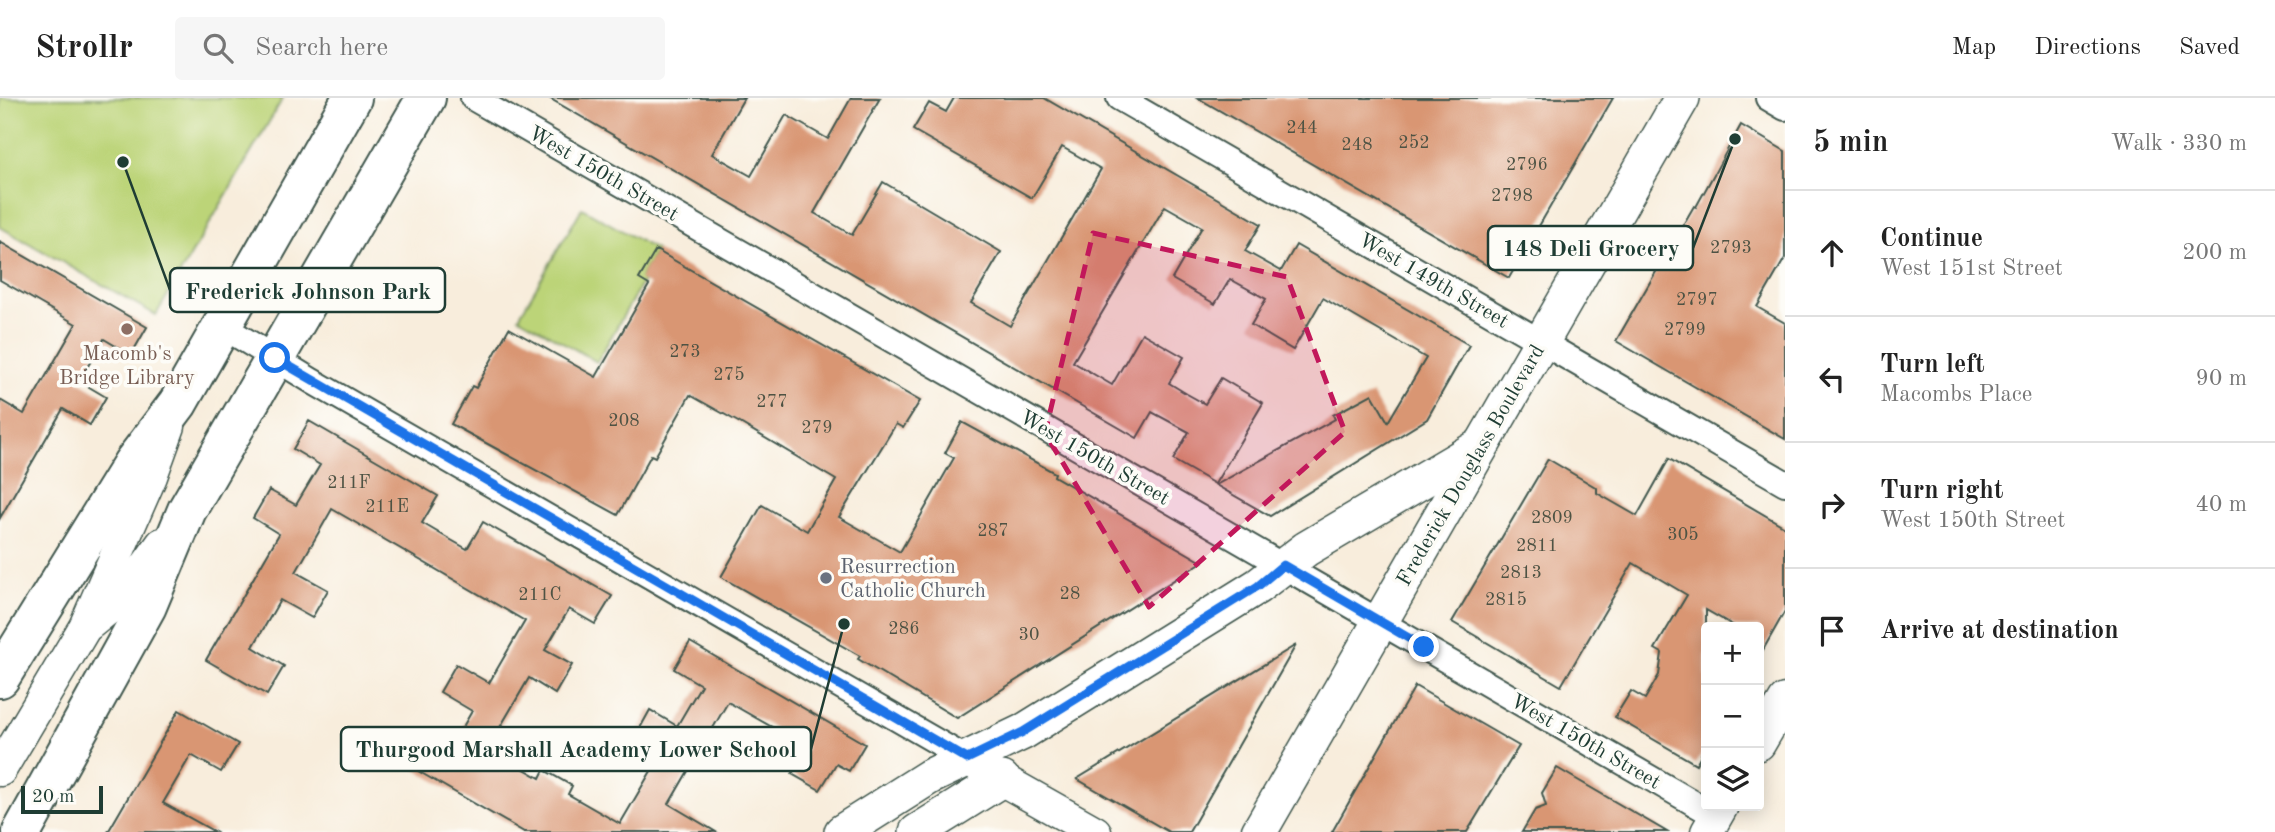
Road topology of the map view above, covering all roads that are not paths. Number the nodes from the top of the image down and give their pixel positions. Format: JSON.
{"nodes":[{"id":1,"x":352,"y":98,"type":"edge"},
{"id":2,"x":426,"y":98,"type":"edge"},
{"id":3,"x":473,"y":98,"type":"edge"},
{"id":4,"x":1119,"y":98,"type":"edge"},
{"id":5,"x":1682,"y":98,"type":"edge"},
{"id":6,"x":1768,"y":98,"type":"edge"},
{"id":7,"x":1785,"y":108,"type":"edge"},
{"id":8,"x":222,"y":326,"type":"junction"},
{"id":9,"x":1540,"y":341,"type":"junction"},
{"id":10,"x":275,"y":358,"type":"junction"},
{"id":11,"x":178,"y":403,"type":"junction"},
{"id":12,"x":1480,"y":447,"type":"junction"},
{"id":13,"x":1785,"y":483,"type":"edge"},
{"id":14,"x":187,"y":510,"type":"junction"},
{"id":15,"x":1283,"y":565,"type":"junction"},
{"id":16,"x":45,"y":603,"type":"junction"},
{"id":17,"x":1380,"y":622,"type":"junction"},
{"id":18,"x":85,"y":627,"type":"junction"},
{"id":19,"x":0,"y":678,"type":"edge"},
{"id":20,"x":1785,"y":700,"type":"edge"},
{"id":21,"x":1764,"y":736,"type":"edge"},
{"id":22,"x":967,"y":759,"type":"junction"},
{"id":23,"x":0,"y":769,"type":"edge"},
{"id":24,"x":1002,"y":779,"type":"junction"},
{"id":25,"x":1715,"y":818,"type":"edge"},
{"id":26,"x":22,"y":832,"type":"edge"},
{"id":27,"x":842,"y":832,"type":"edge"},
{"id":28,"x":917,"y":832,"type":"edge"},
{"id":29,"x":1095,"y":832,"type":"edge"},
{"id":30,"x":1259,"y":832,"type":"edge"}],
"edges":[{"from":1,"to":8,"type":"main road"},
{"from":2,"to":10,"type":"main road"},
{"from":3,"to":15,"type":"street","name":"West 150th Street"},
{"from":4,"to":9,"type":"street","name":"West 149th Street"},
{"from":5,"to":9,"type":"main road","name":"Frederick Douglass Boulevard"},
{"from":6,"to":7,"type":"street"},
{"from":8,"to":10,"type":"street"},
{"from":8,"to":11,"type":"main road"},
{"from":9,"to":12,"type":"main road","name":"Frederick Douglass Boulevard"},
{"from":9,"to":13,"type":"street","name":"West 149th Street"},
{"from":10,"to":14,"type":"main road"},
{"from":10,"to":22,"type":"street"},
{"from":11,"to":16,"type":"main road"},
{"from":11,"to":18,"type":"street"},
{"from":12,"to":15,"type":"main road"},
{"from":12,"to":17,"type":"main road","name":"Frederick Douglass Boulevard"},
{"from":14,"to":18,"type":"street"},
{"from":14,"to":26,"type":"main road"},
{"from":15,"to":17,"type":"street","name":"West 150th Street"},
{"from":15,"to":22,"type":"main road"},
{"from":16,"to":18,"type":"street"},
{"from":16,"to":19,"type":"main road"},
{"from":17,"to":25,"type":"street","name":"West 150th Street"},
{"from":17,"to":30,"type":"main road","name":"Frederick Douglass Boulevard"},
{"from":18,"to":23,"type":"street"},
{"from":20,"to":21,"type":"street"},
{"from":22,"to":24,"type":"street"},
{"from":22,"to":27,"type":"main road"},
{"from":24,"to":28,"type":"main road"},
{"from":24,"to":29,"type":"street"}]}
